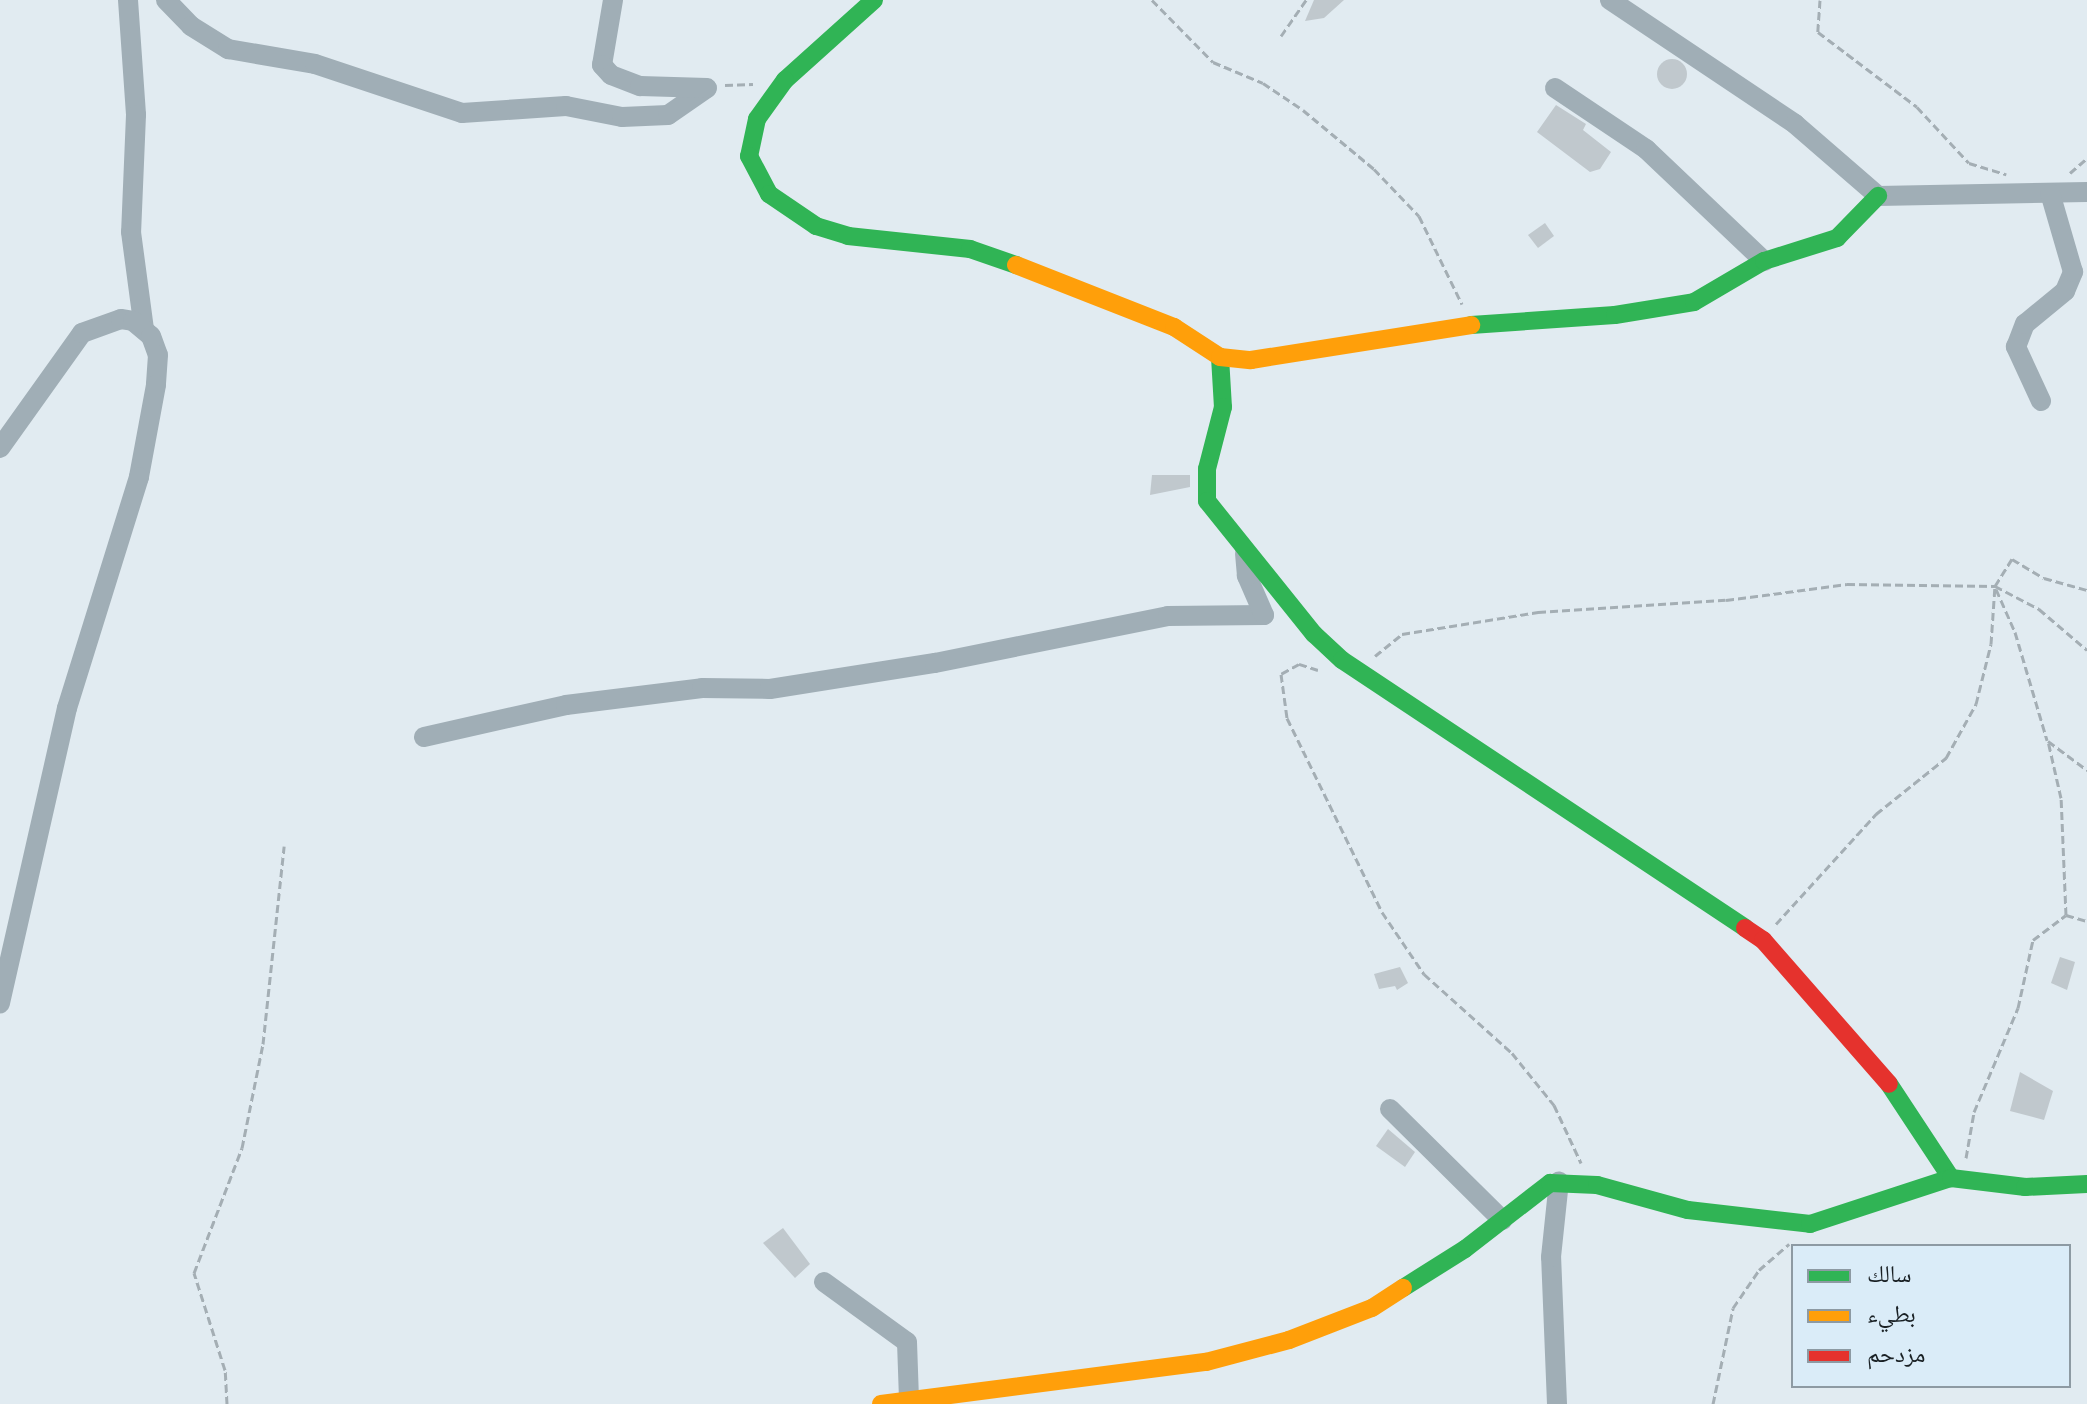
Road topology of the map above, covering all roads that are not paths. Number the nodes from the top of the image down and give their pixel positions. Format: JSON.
{"nodes":[{"id":1,"x":128,"y":0,"type":"edge"},
{"id":2,"x":166,"y":0,"type":"edge"},
{"id":3,"x":613,"y":0,"type":"edge"},
{"id":4,"x":874,"y":0,"type":"edge"},
{"id":5,"x":1610,"y":0,"type":"edge"},
{"id":6,"x":1555,"y":88,"type":"dead end"},
{"id":7,"x":2087,"y":192,"type":"edge"},
{"id":8,"x":2050,"y":193,"type":"junction"},
{"id":9,"x":1878,"y":196,"type":"junction"},
{"id":10,"x":1764,"y":261,"type":"junction"},
{"id":11,"x":144,"y":329,"type":"junction"},
{"id":12,"x":1220,"y":357,"type":"junction"},
{"id":13,"x":2041,"y":401,"type":"dead end"},
{"id":14,"x":0,"y":448,"type":"edge"},
{"id":15,"x":1245,"y":553,"type":"junction"},
{"id":16,"x":424,"y":737,"type":"dead end"},
{"id":17,"x":0,"y":1004,"type":"edge"},
{"id":18,"x":1390,"y":1109,"type":"dead end"},
{"id":19,"x":1951,"y":1178,"type":"junction"},
{"id":20,"x":1559,"y":1181,"type":"junction"},
{"id":21,"x":2087,"y":1184,"type":"edge"},
{"id":22,"x":1502,"y":1220,"type":"junction"},
{"id":23,"x":824,"y":1282,"type":"dead end"},
{"id":24,"x":909,"y":1399,"type":"junction"},
{"id":25,"x":881,"y":1404,"type":"edge"},
{"id":26,"x":1557,"y":1404,"type":"edge"}],
"edges":[{"from":1,"to":11,"type":"street"},
{"from":2,"to":3,"type":"street"},
{"from":4,"to":12,"type":"street"},
{"from":5,"to":9,"type":"street"},
{"from":6,"to":10,"type":"street"},
{"from":7,"to":8,"type":"street"},
{"from":8,"to":9,"type":"street"},
{"from":8,"to":13,"type":"street"},
{"from":9,"to":10,"type":"street"},
{"from":10,"to":12,"type":"street"},
{"from":11,"to":14,"type":"street"},
{"from":11,"to":17,"type":"street"},
{"from":12,"to":15,"type":"street"},
{"from":15,"to":16,"type":"street"},
{"from":15,"to":19,"type":"street"},
{"from":18,"to":22,"type":"street"},
{"from":19,"to":20,"type":"street"},
{"from":19,"to":21,"type":"street"},
{"from":20,"to":22,"type":"street"},
{"from":20,"to":26,"type":"street"},
{"from":22,"to":24,"type":"street"},
{"from":23,"to":24,"type":"street"},
{"from":24,"to":25,"type":"street"}]}
